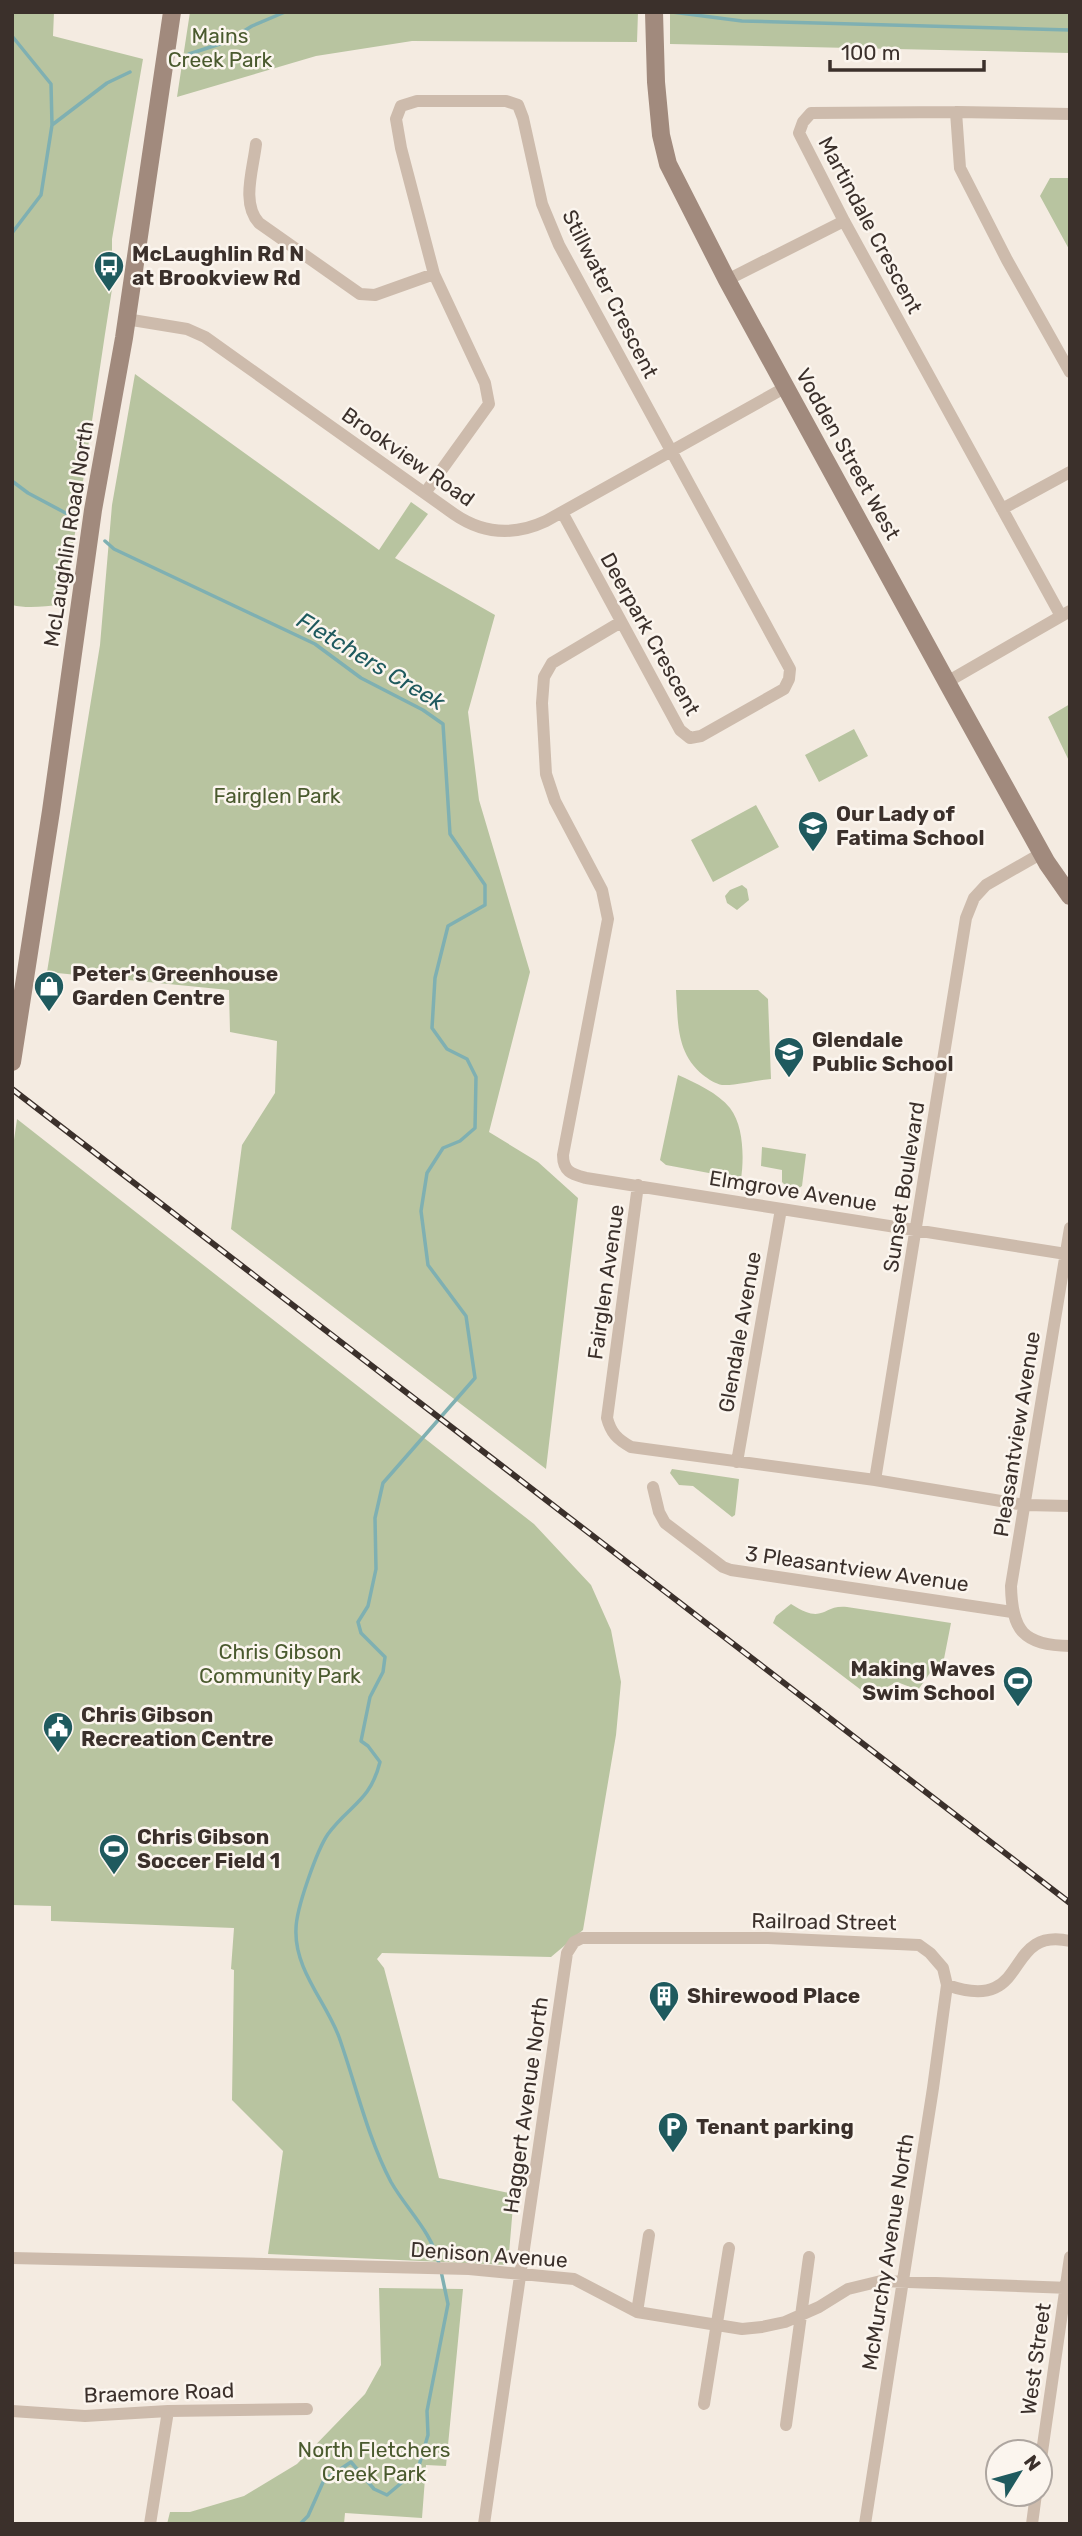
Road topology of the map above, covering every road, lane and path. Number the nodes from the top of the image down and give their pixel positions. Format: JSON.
{"nodes":[{"id":1,"x":172,"y":12,"type":"edge"},
{"id":2,"x":654,"y":12,"type":"edge"},
{"id":3,"x":956,"y":112,"type":"junction"},
{"id":4,"x":1070,"y":114,"type":"edge"},
{"id":5,"x":256,"y":144,"type":"dead end"},
{"id":6,"x":844,"y":221,"type":"junction"},
{"id":7,"x":434,"y":274,"type":"junction"},
{"id":8,"x":727,"y":280,"type":"junction"},
{"id":9,"x":126,"y":319,"type":"junction"},
{"id":10,"x":1070,"y":372,"type":"edge"},
{"id":11,"x":786,"y":387,"type":"junction"},
{"id":12,"x":671,"y":452,"type":"junction"},
{"id":13,"x":1070,"y":472,"type":"edge"},
{"id":14,"x":425,"y":493,"type":"junction"},
{"id":15,"x":1002,"y":509,"type":"junction"},
{"id":16,"x":562,"y":512,"type":"junction"},
{"id":17,"x":1065,"y":614,"type":"edge"},
{"id":18,"x":621,"y":622,"type":"junction"},
{"id":19,"x":947,"y":682,"type":"junction"},
{"id":20,"x":1042,"y":853,"type":"junction"},
{"id":21,"x":1070,"y":896,"type":"edge"},
{"id":22,"x":12,"y":1062,"type":"edge"},
{"id":23,"x":638,"y":1185,"type":"junction"},
{"id":24,"x":781,"y":1209,"type":"junction"},
{"id":25,"x":1070,"y":1228,"type":"edge"},
{"id":26,"x":917,"y":1231,"type":"junction"},
{"id":27,"x":1066,"y":1254,"type":"junction"},
{"id":28,"x":737,"y":1462,"type":"junction"},
{"id":29,"x":875,"y":1480,"type":"junction"},
{"id":30,"x":653,"y":1487,"type":"dead end"},
{"id":31,"x":1025,"y":1505,"type":"junction"},
{"id":32,"x":1070,"y":1506,"type":"edge"},
{"id":33,"x":1012,"y":1612,"type":"junction"},
{"id":34,"x":1070,"y":1646,"type":"edge"},
{"id":35,"x":1070,"y":1941,"type":"edge"},
{"id":36,"x":574,"y":1942,"type":"joint"},
{"id":37,"x":947,"y":1985,"type":"junction"},
{"id":38,"x":649,"y":2235,"type":"dead end"},
{"id":39,"x":729,"y":2248,"type":"dead end"},
{"id":40,"x":809,"y":2257,"type":"dead end"},
{"id":41,"x":1070,"y":2257,"type":"edge"},
{"id":42,"x":12,"y":2258,"type":"edge"},
{"id":43,"x":520,"y":2273,"type":"junction"},
{"id":44,"x":903,"y":2283,"type":"junction"},
{"id":45,"x":1068,"y":2288,"type":"edge"},
{"id":46,"x":636,"y":2312,"type":"junction"},
{"id":47,"x":801,"y":2316,"type":"junction"},
{"id":48,"x":717,"y":2326,"type":"junction"},
{"id":49,"x":704,"y":2404,"type":"dead end"},
{"id":50,"x":307,"y":2409,"type":"dead end"},
{"id":51,"x":12,"y":2411,"type":"edge"},
{"id":52,"x":168,"y":2411,"type":"junction"},
{"id":53,"x":786,"y":2425,"type":"dead end"},
{"id":54,"x":1044,"y":2438,"type":"edge"},
{"id":55,"x":150,"y":2524,"type":"edge"},
{"id":56,"x":484,"y":2524,"type":"edge"},
{"id":57,"x":865,"y":2524,"type":"edge"}],
"edges":[{"from":1,"to":9,"type":"main road","name":"McLaughlin Road North"},
{"from":2,"to":8,"type":"main road","name":"Vodden Street West"},
{"from":3,"to":4,"type":"street","name":"Martindale Crescent"},
{"from":3,"to":6,"type":"street","name":"Martindale Crescent"},
{"from":3,"to":10,"type":"street"},
{"from":5,"to":7,"type":"street"},
{"from":6,"to":8,"type":"street"},
{"from":6,"to":15,"type":"street","name":"Martindale Crescent"},
{"from":7,"to":12,"type":"street","name":"Stillwater Crescent"},
{"from":7,"to":14,"type":"street","name":"Stillwater Crescent"},
{"from":8,"to":11,"type":"main road","name":"Vodden Street West"},
{"from":9,"to":14,"type":"street","name":"Brookview Road"},
{"from":9,"to":22,"type":"main road","name":"McLaughlin Road North"},
{"from":11,"to":12,"type":"street","name":"Brookview Road"},
{"from":11,"to":19,"type":"main road","name":"Vodden Street West"},
{"from":12,"to":16,"type":"street","name":"Brookview Road"},
{"from":12,"to":18,"type":"street","name":"Deerpark Crescent"},
{"from":13,"to":15,"type":"street"},
{"from":14,"to":16,"type":"street","name":"Brookview Road"},
{"from":15,"to":17,"type":"street","name":"Martindale Crescent"},
{"from":16,"to":18,"type":"street","name":"Deerpark Crescent"},
{"from":17,"to":19,"type":"street"},
{"from":18,"to":23,"type":"street","name":"Fairglen Avenue"},
{"from":19,"to":20,"type":"main road","name":"Vodden Street West"},
{"from":20,"to":21,"type":"main road","name":"Vodden Street West"},
{"from":20,"to":26,"type":"street","name":"Sunset Boulevard"},
{"from":23,"to":24,"type":"street","name":"Elmgrove Avenue"},
{"from":23,"to":28,"type":"street","name":"Fairglen Avenue"},
{"from":24,"to":26,"type":"street","name":"Elmgrove Avenue"},
{"from":24,"to":28,"type":"street","name":"Glendale Avenue"},
{"from":25,"to":27,"type":"street","name":"Pleasantview Avenue"},
{"from":26,"to":27,"type":"street","name":"Elmgrove Avenue"},
{"from":26,"to":29,"type":"street","name":"Sunset Boulevard"},
{"from":27,"to":31,"type":"street","name":"Pleasantview Avenue"},
{"from":28,"to":29,"type":"street","name":"Fairglen Avenue"},
{"from":29,"to":31,"type":"street","name":"Fairglen Avenue"},
{"from":30,"to":33,"type":"street","name":"3 Pleasantview Avenue"},
{"from":31,"to":32,"type":"street","name":"Fairglen Avenue"},
{"from":31,"to":33,"type":"street","name":"Pleasantview Avenue"},
{"from":33,"to":34,"type":"street"},
{"from":35,"to":37,"type":"street"},
{"from":36,"to":37,"type":"street","name":"Railroad Street"},
{"from":36,"to":43,"type":"street","name":"Haggert Avenue North"},
{"from":37,"to":44,"type":"street","name":"McMurchy Avenue North"},
{"from":38,"to":46,"type":"street"},
{"from":39,"to":48,"type":"street"},
{"from":40,"to":47,"type":"street"},
{"from":41,"to":45,"type":"street","name":"West Street"},
{"from":42,"to":43,"type":"street","name":"Denison Avenue"},
{"from":43,"to":46,"type":"street","name":"Denison Avenue"},
{"from":43,"to":56,"type":"street","name":"Haggert Avenue North"},
{"from":44,"to":45,"type":"street","name":"Denison Avenue"},
{"from":44,"to":47,"type":"street","name":"Denison Avenue"},
{"from":44,"to":57,"type":"street","name":"McMurchy Avenue North"},
{"from":45,"to":54,"type":"street","name":"West Street"},
{"from":46,"to":48,"type":"street","name":"Denison Avenue"},
{"from":47,"to":48,"type":"street","name":"Denison Avenue"},
{"from":47,"to":53,"type":"street"},
{"from":48,"to":49,"type":"street"},
{"from":50,"to":52,"type":"street","name":"Braemore Road"},
{"from":51,"to":52,"type":"street","name":"Braemore Road"},
{"from":52,"to":55,"type":"street"}]}
